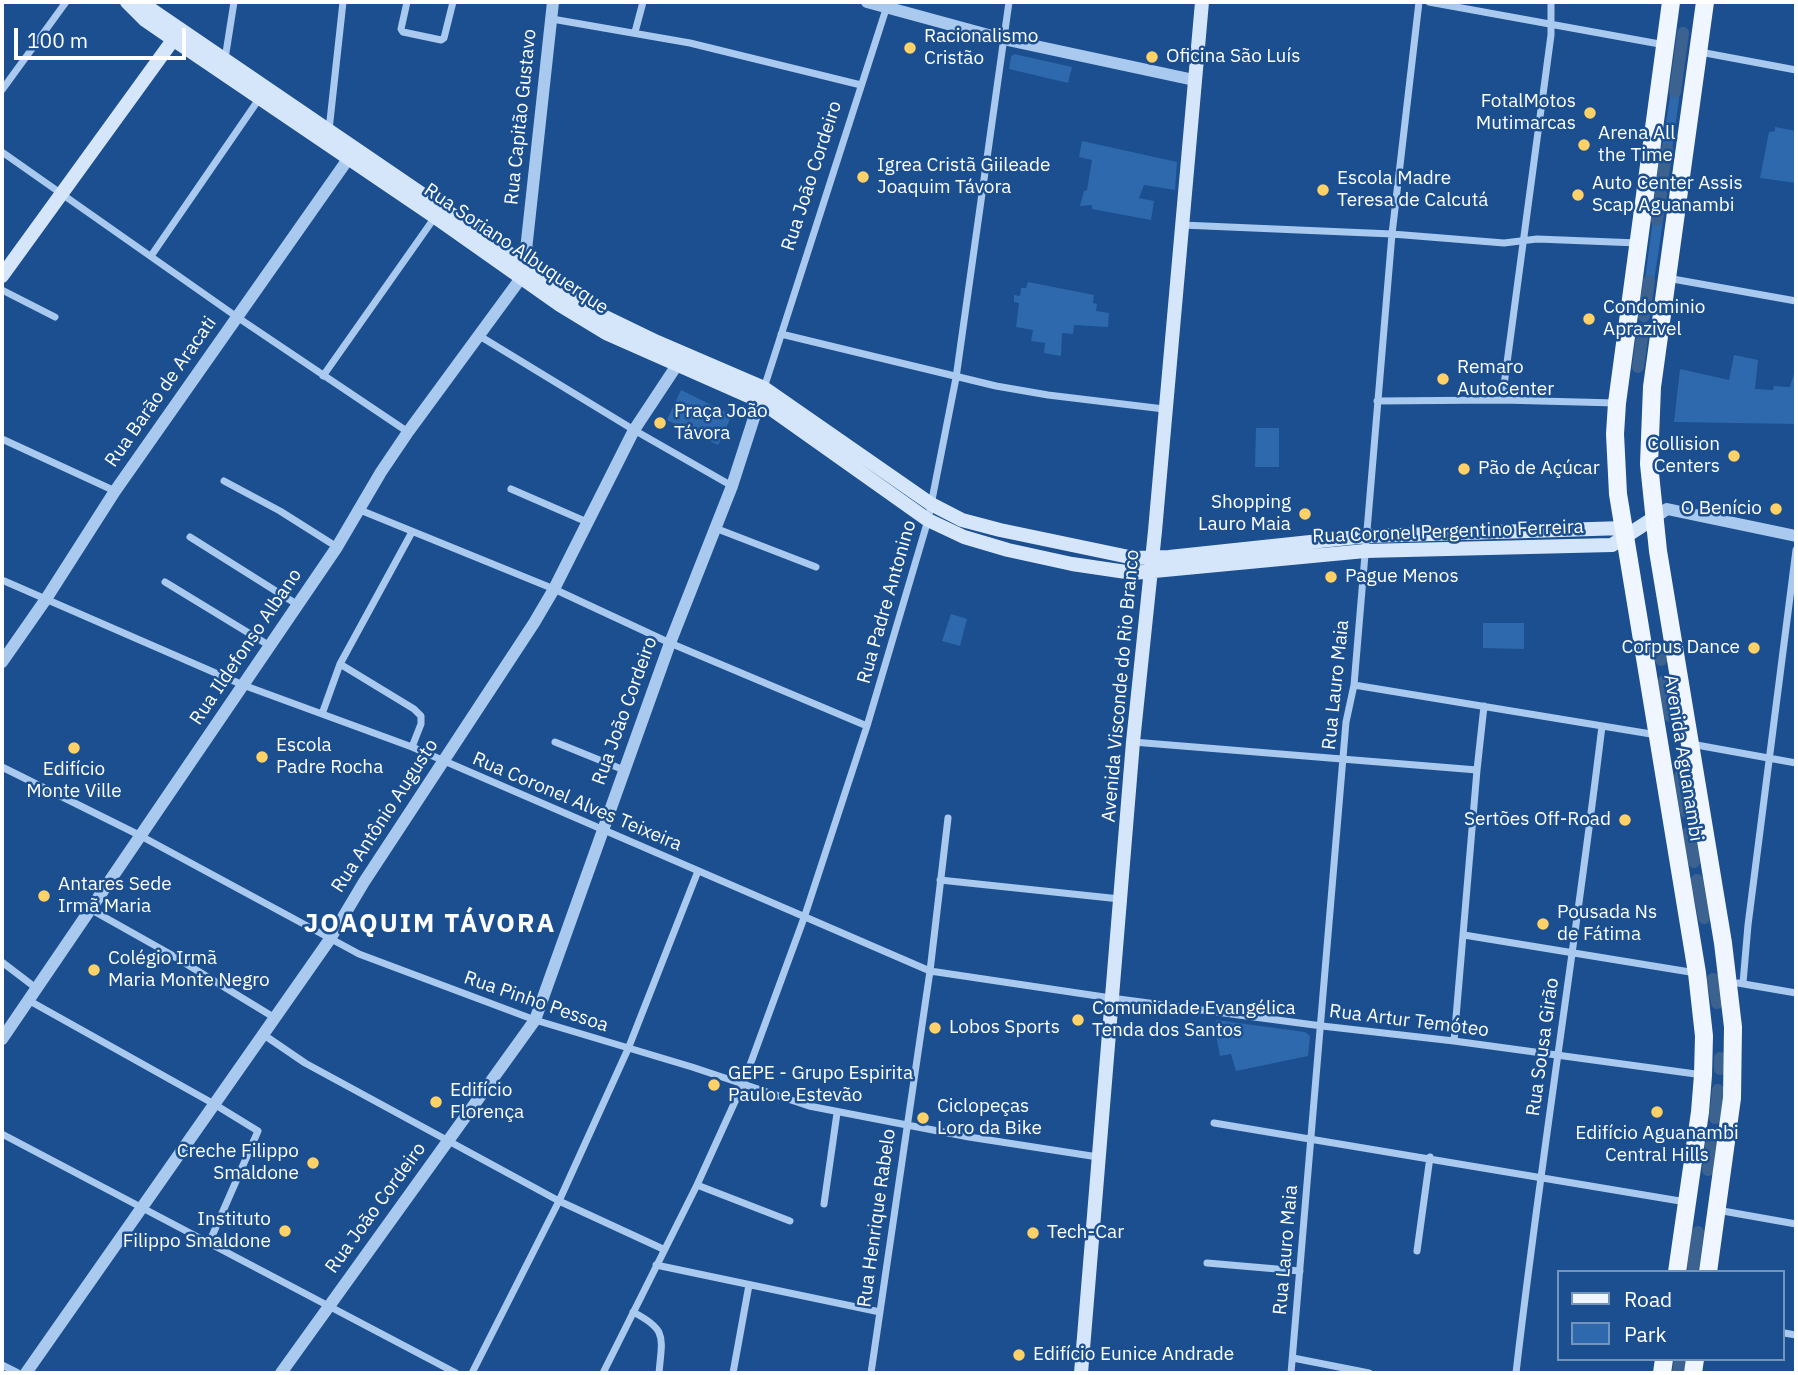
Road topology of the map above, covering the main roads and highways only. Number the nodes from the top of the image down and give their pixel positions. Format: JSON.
{"nodes":[{"id":1,"x":1202,"y":2,"type":"edge"},
{"id":2,"x":1671,"y":2,"type":"edge"},
{"id":3,"x":1705,"y":2,"type":"edge"},
{"id":4,"x":131,"y":3,"type":"edge"},
{"id":5,"x":177,"y":35,"type":"junction"},
{"id":6,"x":326,"y":135,"type":"junction"},
{"id":7,"x":352,"y":153,"type":"junction"},
{"id":8,"x":522,"y":271,"type":"junction"},
{"id":9,"x":2,"y":276,"type":"edge"},
{"id":10,"x":609,"y":327,"type":"junction"},
{"id":11,"x":762,"y":394,"type":"junction"},
{"id":12,"x":932,"y":504,"type":"joint"},
{"id":13,"x":1654,"y":517,"type":"junction"},
{"id":14,"x":928,"y":520,"type":"joint"},
{"id":15,"x":1624,"y":532,"type":"junction"},
{"id":16,"x":1152,"y":565,"type":"junction"},
{"id":17,"x":1677,"y":1270,"type":"edge"},
{"id":18,"x":1708,"y":1270,"type":"edge"},
{"id":19,"x":1081,"y":1373,"type":"edge"}],
"edges":[{"from":1,"to":16,"type":"main road","name":"Avenida Visconde do Rio Branco"},
{"from":2,"to":15,"type":"main road","name":"Avenida Aguanambi"},
{"from":3,"to":13,"type":"main road","name":"Avenida Aguanambi"},
{"from":4,"to":5,"type":"main road","name":"Rua Soriano Albuquerque"},
{"from":5,"to":6,"type":"main road","name":"Rua Soriano Albuquerque"},
{"from":5,"to":6,"type":"main road","name":"Rua Soriano Albuquerque"},
{"from":5,"to":9,"type":"main road"},
{"from":6,"to":7,"type":"main road","name":"Rua Soriano Albuquerque"},
{"from":7,"to":8,"type":"main road","name":"Rua Soriano Albuquerque"},
{"from":7,"to":8,"type":"main road","name":"Rua Soriano Albuquerque"},
{"from":8,"to":10,"type":"main road","name":"Rua Soriano Albuquerque"},
{"from":10,"to":11,"type":"main road","name":"Rua Soriano Albuquerque"},
{"from":10,"to":11,"type":"main road","name":"Rua Soriano Albuquerque"},
{"from":11,"to":12,"type":"main road","name":"Rua Soriano Albuquerque"},
{"from":11,"to":14,"type":"main road","name":"Rua Soriano Albuquerque"},
{"from":12,"to":16,"type":"main road","name":"Rua Coronel Pergentino Ferreira"},
{"from":13,"to":15,"type":"main road","name":"Rua Coronel Pergentino Ferreira"},
{"from":13,"to":18,"type":"main road","name":"Avenida Aguanambi"},
{"from":14,"to":16,"type":"main road","name":"Rua Coronel Pergentino Ferreira"},
{"from":15,"to":16,"type":"main road","name":"Rua Coronel Pergentino Ferreira"},
{"from":15,"to":16,"type":"main road","name":"Rua Coronel Pergentino Ferreira"},
{"from":15,"to":17,"type":"main road","name":"Avenida Aguanambi"},
{"from":16,"to":19,"type":"main road","name":"Avenida Visconde do Rio Branco"}]}
